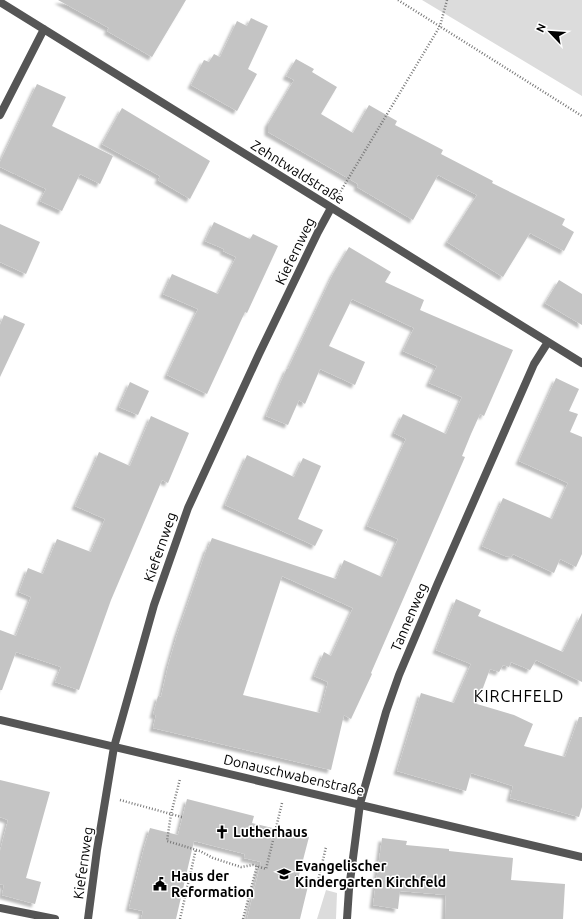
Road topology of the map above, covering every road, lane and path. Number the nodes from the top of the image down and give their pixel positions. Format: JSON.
{"nodes":[{"id":1,"x":398,"y":0,"type":"edge"},
{"id":2,"x":447,"y":0,"type":"edge"},
{"id":3,"x":0,"y":2,"type":"edge"},
{"id":4,"x":440,"y":26,"type":"junction"},
{"id":5,"x":44,"y":29,"type":"junction"},
{"id":6,"x":0,"y":115,"type":"edge"},
{"id":7,"x":582,"y":116,"type":"edge"},
{"id":8,"x":331,"y":208,"type":"junction"},
{"id":9,"x":548,"y":342,"type":"junction"},
{"id":10,"x":582,"y":363,"type":"edge"},
{"id":11,"x":0,"y":720,"type":"edge"},
{"id":12,"x":114,"y":747,"type":"junction"},
{"id":13,"x":185,"y":763,"type":"junction"},
{"id":14,"x":286,"y":787,"type":"junction"},
{"id":15,"x":106,"y":796,"type":"junction"},
{"id":16,"x":360,"y":804,"type":"junction"},
{"id":17,"x":171,"y":814,"type":"junction"},
{"id":18,"x":182,"y":817,"type":"dead end"},
{"id":19,"x":326,"y":847,"type":"dead end"},
{"id":20,"x":196,"y":850,"type":"junction"},
{"id":21,"x":582,"y":857,"type":"edge"},
{"id":22,"x":257,"y":866,"type":"junction"},
{"id":23,"x":295,"y":876,"type":"dead end"},
{"id":24,"x":318,"y":881,"type":"junction"},
{"id":25,"x":349,"y":889,"type":"junction"},
{"id":26,"x":0,"y":908,"type":"edge"},
{"id":27,"x":54,"y":919,"type":"edge"},
{"id":28,"x":88,"y":919,"type":"edge"},
{"id":29,"x":180,"y":919,"type":"edge"},
{"id":30,"x":243,"y":919,"type":"edge"},
{"id":31,"x":346,"y":919,"type":"edge"}],
"edges":[{"from":1,"to":4,"type":"path"},
{"from":2,"to":4,"type":"path","name":"Kiefernweg"},
{"from":3,"to":5,"type":"street","name":"Zehntwaldstraße"},
{"from":4,"to":7,"type":"path"},
{"from":4,"to":8,"type":"path","name":"Kiefernweg"},
{"from":5,"to":6,"type":"street"},
{"from":5,"to":8,"type":"street","name":"Zehntwaldstraße"},
{"from":8,"to":9,"type":"street","name":"Zehntwaldstraße"},
{"from":8,"to":12,"type":"street","name":"Kiefernweg"},
{"from":9,"to":10,"type":"street","name":"Zehntwaldstraße"},
{"from":9,"to":16,"type":"street","name":"Tannenweg"},
{"from":11,"to":12,"type":"street","name":"Donauschwabenstraße"},
{"from":12,"to":13,"type":"street","name":"Donauschwabenstraße"},
{"from":12,"to":15,"type":"street","name":"Kiefernweg"},
{"from":13,"to":14,"type":"street","name":"Donauschwabenstraße"},
{"from":13,"to":17,"type":"path"},
{"from":14,"to":16,"type":"street","name":"Donauschwabenstraße"},
{"from":14,"to":22,"type":"path"},
{"from":15,"to":17,"type":"path"},
{"from":15,"to":28,"type":"street","name":"Kiefernweg"},
{"from":16,"to":21,"type":"street","name":"Donauschwabenstraße"},
{"from":16,"to":25,"type":"street","name":"Tannenweg"},
{"from":17,"to":18,"type":"path"},
{"from":17,"to":20,"type":"path"},
{"from":19,"to":24,"type":"path"},
{"from":20,"to":22,"type":"path"},
{"from":20,"to":29,"type":"path"},
{"from":22,"to":30,"type":"path"},
{"from":23,"to":24,"type":"path"},
{"from":24,"to":25,"type":"path"},
{"from":25,"to":31,"type":"street","name":"Tannenweg"},
{"from":26,"to":27,"type":"street"}]}
